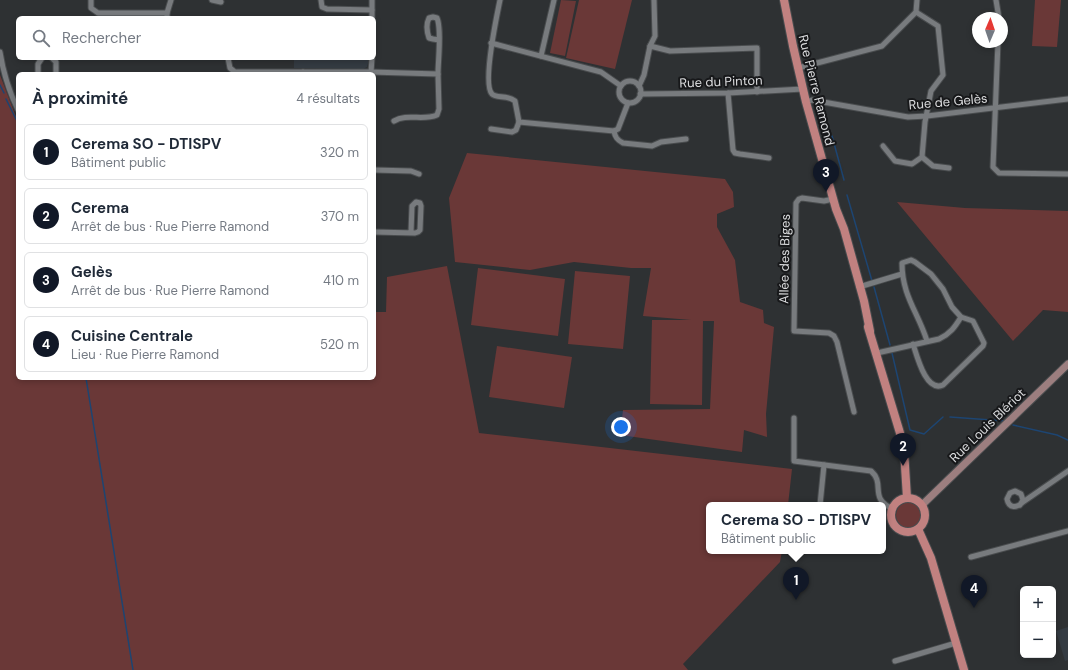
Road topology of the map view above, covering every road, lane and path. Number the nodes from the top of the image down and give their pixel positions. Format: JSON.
{"nodes":[{"id":1,"x":91,"y":0,"type":"edge"},
{"id":2,"x":171,"y":0,"type":"edge"},
{"id":3,"x":212,"y":0,"type":"edge"},
{"id":4,"x":321,"y":0,"type":"edge"},
{"id":5,"x":372,"y":0,"type":"edge"},
{"id":6,"x":500,"y":0,"type":"edge"},
{"id":7,"x":554,"y":0,"type":"edge"},
{"id":8,"x":654,"y":0,"type":"edge"},
{"id":9,"x":784,"y":0,"type":"edge"},
{"id":10,"x":917,"y":0,"type":"edge"},
{"id":11,"x":996,"y":0,"type":"edge"},
{"id":12,"x":221,"y":2,"type":"dead end"},
{"id":13,"x":372,"y":10,"type":"junction"},
{"id":14,"x":916,"y":12,"type":"junction"},
{"id":15,"x":998,"y":12,"type":"edge"},
{"id":16,"x":167,"y":15,"type":"edge"},
{"id":17,"x":372,"y":16,"type":"edge"},
{"id":18,"x":439,"y":40,"type":"dead end"},
{"id":19,"x":492,"y":43,"type":"junction"},
{"id":20,"x":650,"y":46,"type":"junction"},
{"id":21,"x":998,"y":48,"type":"edge"},
{"id":22,"x":0,"y":52,"type":"edge"},
{"id":23,"x":542,"y":56,"type":"junction"},
{"id":24,"x":41,"y":60,"type":"edge"},
{"id":25,"x":54,"y":60,"type":"edge"},
{"id":26,"x":228,"y":60,"type":"edge"},
{"id":27,"x":372,"y":60,"type":"edge"},
{"id":28,"x":798,"y":68,"type":"junction"},
{"id":29,"x":38,"y":72,"type":"edge"},
{"id":30,"x":56,"y":72,"type":"edge"},
{"id":31,"x":235,"y":72,"type":"edge"},
{"id":32,"x":371,"y":72,"type":"edge"},
{"id":33,"x":376,"y":73,"type":"edge"},
{"id":34,"x":438,"y":74,"type":"junction"},
{"id":35,"x":621,"y":86,"type":"junction"},
{"id":36,"x":639,"y":86,"type":"junction"},
{"id":37,"x":803,"y":88,"type":"junction"},
{"id":38,"x":757,"y":92,"type":"junction"},
{"id":39,"x":728,"y":93,"type":"junction"},
{"id":40,"x":640,"y":94,"type":"junction"},
{"id":41,"x":1068,"y":99,"type":"edge"},
{"id":42,"x":806,"y":102,"type":"junction"},
{"id":43,"x":628,"y":103,"type":"junction"},
{"id":44,"x":16,"y":106,"type":"edge"},
{"id":45,"x":996,"y":108,"type":"junction"},
{"id":46,"x":927,"y":116,"type":"junction"},
{"id":47,"x":394,"y":120,"type":"dead end"},
{"id":48,"x":519,"y":122,"type":"junction"},
{"id":49,"x":491,"y":129,"type":"dead end"},
{"id":50,"x":614,"y":131,"type":"junction"},
{"id":51,"x":686,"y":139,"type":"dead end"},
{"id":52,"x":883,"y":146,"type":"dead end"},
{"id":53,"x":922,"y":157,"type":"junction"},
{"id":54,"x":769,"y":158,"type":"dead end"},
{"id":55,"x":949,"y":168,"type":"dead end"},
{"id":56,"x":376,"y":170,"type":"edge"},
{"id":57,"x":419,"y":174,"type":"dead end"},
{"id":58,"x":1068,"y":174,"type":"edge"},
{"id":59,"x":833,"y":199,"type":"junction"},
{"id":60,"x":836,"y":209,"type":"junction"},
{"id":61,"x":376,"y":232,"type":"edge"},
{"id":62,"x":411,"y":232,"type":"junction"},
{"id":63,"x":902,"y":274,"type":"junction"},
{"id":64,"x":860,"y":287,"type":"junction"},
{"id":65,"x":961,"y":317,"type":"junction"},
{"id":66,"x":870,"y":331,"type":"junction"},
{"id":67,"x":927,"y":341,"type":"junction"},
{"id":68,"x":913,"y":344,"type":"junction"},
{"id":69,"x":877,"y":353,"type":"junction"},
{"id":70,"x":1068,"y":364,"type":"edge"},
{"id":71,"x":854,"y":412,"type":"dead end"},
{"id":72,"x":794,"y":418,"type":"dead end"},
{"id":73,"x":824,"y":465,"type":"junction"},
{"id":74,"x":1068,"y":471,"type":"edge"},
{"id":75,"x":907,"y":498,"type":"junction"},
{"id":76,"x":820,"y":502,"type":"edge"},
{"id":77,"x":881,"y":502,"type":"edge"},
{"id":78,"x":922,"y":505,"type":"junction"},
{"id":79,"x":1020,"y":505,"type":"dead end"},
{"id":80,"x":886,"y":506,"type":"edge"},
{"id":81,"x":892,"y":509,"type":"junction"},
{"id":82,"x":918,"y":529,"type":"junction"},
{"id":83,"x":1068,"y":531,"type":"edge"},
{"id":84,"x":971,"y":558,"type":"dead end"},
{"id":85,"x":956,"y":643,"type":"junction"},
{"id":86,"x":895,"y":661,"type":"dead end"},
{"id":87,"x":964,"y":670,"type":"edge"}],
"edges":[{"from":1,"to":16,"type":"street"},
{"from":2,"to":16,"type":"street"},
{"from":3,"to":12,"type":"street"},
{"from":4,"to":13,"type":"street"},
{"from":5,"to":13,"type":"street"},
{"from":6,"to":19,"type":"street"},
{"from":7,"to":23,"type":"street"},
{"from":8,"to":20,"type":"street"},
{"from":9,"to":28,"type":"main road","name":"Rue Pierre Ramond"},
{"from":10,"to":14,"type":"street"},
{"from":11,"to":15,"type":"street"},
{"from":13,"to":17,"type":"street"},
{"from":14,"to":28,"type":"street"},
{"from":14,"to":46,"type":"street"},
{"from":18,"to":34,"type":"street"},
{"from":19,"to":23,"type":"street"},
{"from":19,"to":48,"type":"street"},
{"from":20,"to":36,"type":"street"},
{"from":20,"to":38,"type":"street"},
{"from":21,"to":45,"type":"street"},
{"from":22,"to":44,"type":"street"},
{"from":23,"to":35,"type":"street"},
{"from":24,"to":29,"type":"street"},
{"from":25,"to":30,"type":"street"},
{"from":26,"to":31,"type":"street"},
{"from":27,"to":32,"type":"street"},
{"from":28,"to":37,"type":"main road","name":"Rue Pierre Ramond"},
{"from":33,"to":34,"type":"street"},
{"from":34,"to":47,"type":"street"},
{"from":35,"to":36,"type":"street"},
{"from":35,"to":43,"type":"street"},
{"from":36,"to":40,"type":"street"},
{"from":37,"to":38,"type":"street","name":"Rue du Pinton"},
{"from":37,"to":42,"type":"main road","name":"Rue Pierre Ramond"},
{"from":38,"to":39,"type":"street","name":"Rue du Pinton"},
{"from":39,"to":40,"type":"street","name":"Rue du Pinton"},
{"from":39,"to":54,"type":"street"},
{"from":40,"to":43,"type":"street"},
{"from":41,"to":45,"type":"street","name":"Rue de Gelès"},
{"from":42,"to":46,"type":"street","name":"Rue de Gelès"},
{"from":42,"to":59,"type":"main road","name":"Rue Pierre Ramond"},
{"from":43,"to":50,"type":"street"},
{"from":45,"to":46,"type":"street","name":"Rue de Gelès"},
{"from":45,"to":58,"type":"street"},
{"from":46,"to":53,"type":"street"},
{"from":48,"to":49,"type":"street"},
{"from":48,"to":50,"type":"street"},
{"from":50,"to":51,"type":"street"},
{"from":52,"to":53,"type":"street"},
{"from":53,"to":55,"type":"street"},
{"from":56,"to":57,"type":"street"},
{"from":59,"to":60,"type":"main road","name":"Rue Pierre Ramond"},
{"from":59,"to":71,"type":"street","name":"Allée des Biges"},
{"from":60,"to":64,"type":"main road","name":"Rue Pierre Ramond"},
{"from":60,"to":66,"type":"main road","name":"Rue Pierre Ramond"},
{"from":61,"to":62,"type":"street"},
{"from":62,"to":62,"type":"street"},
{"from":63,"to":64,"type":"street"},
{"from":63,"to":65,"type":"street"},
{"from":63,"to":67,"type":"street"},
{"from":64,"to":66,"type":"main road","name":"Rue Pierre Ramond"},
{"from":65,"to":67,"type":"street"},
{"from":65,"to":68,"type":"street"},
{"from":66,"to":69,"type":"main road","name":"Rue Pierre Ramond"},
{"from":67,"to":68,"type":"street"},
{"from":68,"to":69,"type":"street"},
{"from":69,"to":75,"type":"main road","name":"Rue Pierre Ramond"},
{"from":70,"to":78,"type":"street","name":"Rue Louis Blériot"},
{"from":72,"to":73,"type":"street"},
{"from":73,"to":76,"type":"street"},
{"from":73,"to":77,"type":"street"},
{"from":74,"to":79,"type":"street"},
{"from":75,"to":78,"type":"main road"},
{"from":75,"to":81,"type":"main road"},
{"from":78,"to":82,"type":"main road"},
{"from":80,"to":81,"type":"street"},
{"from":81,"to":82,"type":"main road"},
{"from":82,"to":85,"type":"main road"},
{"from":83,"to":84,"type":"street"},
{"from":85,"to":86,"type":"street"},
{"from":85,"to":87,"type":"main road"}]}
